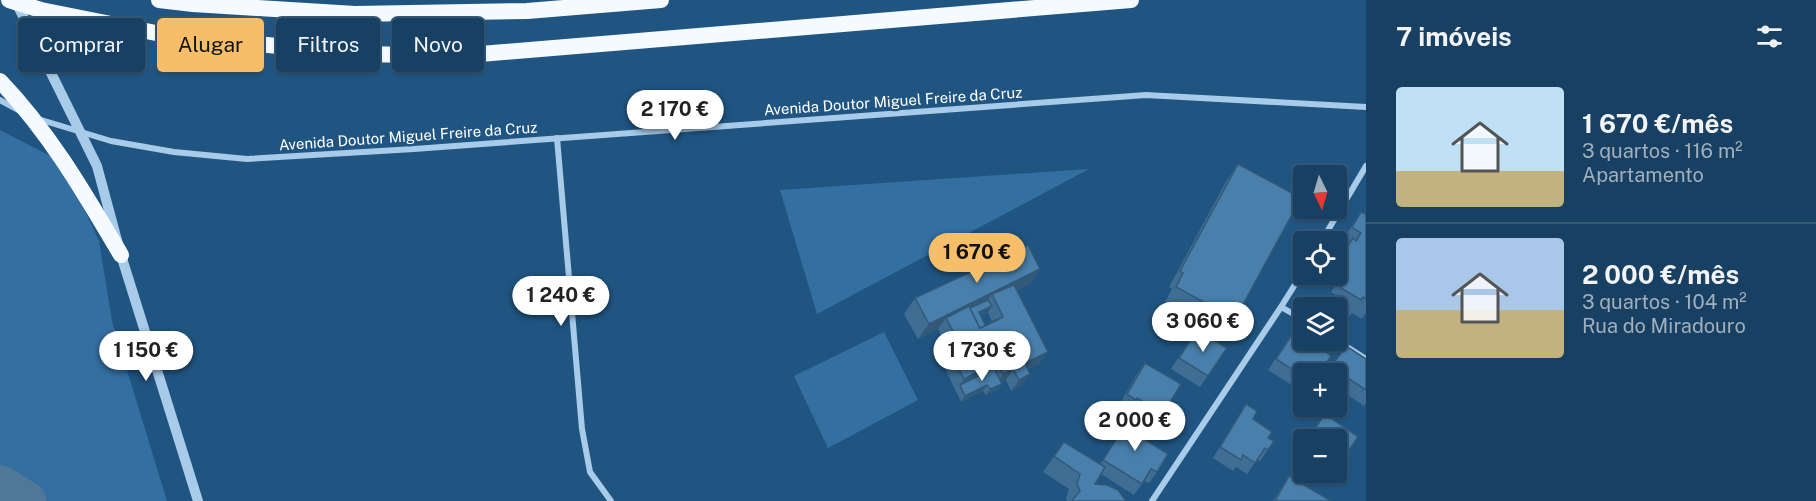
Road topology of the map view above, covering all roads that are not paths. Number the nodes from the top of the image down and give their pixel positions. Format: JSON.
{"nodes":[{"id":1,"x":9,"y":0,"type":"edge"},
{"id":2,"x":15,"y":0,"type":"edge"},
{"id":3,"x":159,"y":0,"type":"edge"},
{"id":4,"x":661,"y":0,"type":"edge"},
{"id":5,"x":1131,"y":0,"type":"edge"},
{"id":6,"x":0,"y":81,"type":"edge"},
{"id":7,"x":0,"y":100,"type":"edge"},
{"id":8,"x":1366,"y":107,"type":"edge"},
{"id":9,"x":557,"y":138,"type":"junction"},
{"id":10,"x":1366,"y":166,"type":"edge"},
{"id":11,"x":1328,"y":231,"type":"edge"},
{"id":12,"x":121,"y":255,"type":"junction"},
{"id":13,"x":1295,"y":285,"type":"edge"},
{"id":14,"x":1281,"y":307,"type":"junction"},
{"id":15,"x":1293,"y":314,"type":"edge"},
{"id":16,"x":1347,"y":347,"type":"edge"},
{"id":17,"x":1366,"y":359,"type":"edge"},
{"id":18,"x":198,"y":501,"type":"edge"},
{"id":19,"x":611,"y":501,"type":"edge"},
{"id":20,"x":1152,"y":501,"type":"edge"}],
"edges":[{"from":1,"to":5,"type":"highway"},
{"from":2,"to":12,"type":"street"},
{"from":3,"to":4,"type":"highway"},
{"from":6,"to":12,"type":"highway"},
{"from":7,"to":9,"type":"street","name":"Avenida Doutor Miguel Freire da Cruz"},
{"from":8,"to":9,"type":"street","name":"Avenida Doutor Miguel Freire da Cruz"},
{"from":9,"to":19,"type":"street"},
{"from":10,"to":11,"type":"street"},
{"from":12,"to":18,"type":"street"},
{"from":13,"to":14,"type":"street"},
{"from":14,"to":15,"type":"street"},
{"from":14,"to":20,"type":"street"},
{"from":16,"to":17,"type":"street"}]}
